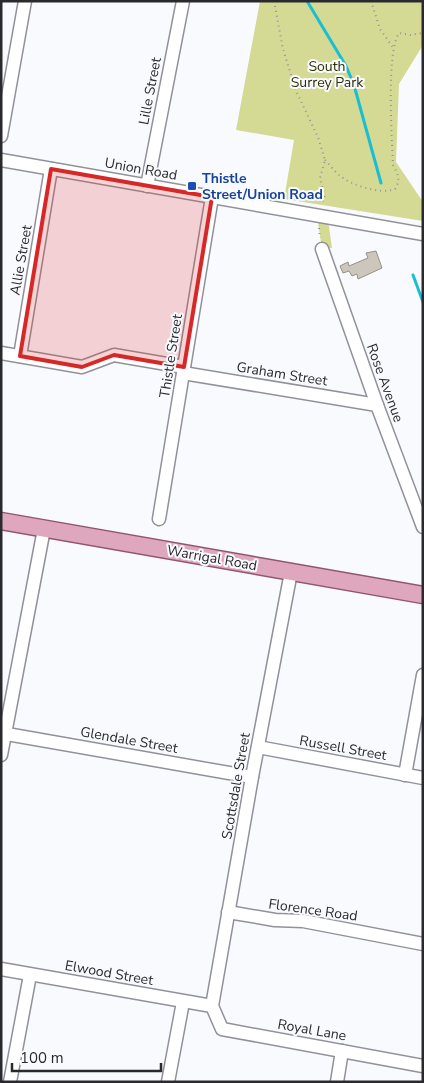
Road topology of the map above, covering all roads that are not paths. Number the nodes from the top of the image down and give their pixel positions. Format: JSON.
{"nodes":[{"id":1,"x":25,"y":1,"type":"edge"},
{"id":2,"x":183,"y":1,"type":"edge"},
{"id":3,"x":1,"y":136,"type":"edge"},
{"id":4,"x":1,"y":160,"type":"edge"},
{"id":5,"x":52,"y":169,"type":"junction"},
{"id":6,"x":147,"y":186,"type":"junction"},
{"id":7,"x":212,"y":197,"type":"junction"},
{"id":8,"x":423,"y":234,"type":"edge"},
{"id":9,"x":322,"y":249,"type":"road end"},
{"id":10,"x":1,"y":353,"type":"edge"},
{"id":11,"x":20,"y":356,"type":"junction"},
{"id":12,"x":183,"y":370,"type":"junction"},
{"id":13,"x":377,"y":405,"type":"junction"},
{"id":14,"x":159,"y":518,"type":"dead end"},
{"id":15,"x":1,"y":521,"type":"edge"},
{"id":16,"x":423,"y":527,"type":"edge"},
{"id":17,"x":44,"y":528,"type":"junction"},
{"id":18,"x":291,"y":572,"type":"junction"},
{"id":19,"x":423,"y":595,"type":"edge"},
{"id":20,"x":423,"y":675,"type":"edge"},
{"id":21,"x":3,"y":733,"type":"edge"},
{"id":22,"x":258,"y":747,"type":"junction"},
{"id":23,"x":1,"y":755,"type":"edge"},
{"id":24,"x":405,"y":775,"type":"junction"},
{"id":25,"x":252,"y":777,"type":"junction"},
{"id":26,"x":423,"y":778,"type":"edge"},
{"id":27,"x":228,"y":912,"type":"junction"},
{"id":28,"x":423,"y":944,"type":"edge"},
{"id":29,"x":1,"y":969,"type":"edge"},
{"id":30,"x":30,"y":975,"type":"junction"},
{"id":31,"x":183,"y":1002,"type":"junction"},
{"id":32,"x":212,"y":1006,"type":"junction"},
{"id":33,"x":342,"y":1051,"type":"junction"},
{"id":34,"x":423,"y":1066,"type":"edge"},
{"id":35,"x":10,"y":1082,"type":"edge"},
{"id":36,"x":168,"y":1082,"type":"edge"},
{"id":37,"x":337,"y":1082,"type":"edge"}],
"edges":[{"from":1,"to":3,"type":"street"},
{"from":2,"to":6,"type":"street","name":"Lille Street"},
{"from":4,"to":5,"type":"street","name":"Union Road"},
{"from":5,"to":6,"type":"street","name":"Union Road"},
{"from":5,"to":11,"type":"street","name":"Allie Street"},
{"from":6,"to":7,"type":"street","name":"Union Road"},
{"from":7,"to":8,"type":"street","name":"Union Road"},
{"from":7,"to":12,"type":"street","name":"Thistle Street"},
{"from":9,"to":13,"type":"street","name":"Rose Avenue"},
{"from":10,"to":11,"type":"street","name":"Graham Street"},
{"from":11,"to":12,"type":"street","name":"Graham Street"},
{"from":12,"to":13,"type":"street","name":"Graham Street"},
{"from":12,"to":14,"type":"street","name":"Thistle Street"},
{"from":13,"to":16,"type":"street","name":"Rose Avenue"},
{"from":15,"to":17,"type":"main road","name":"Warrigal Road"},
{"from":17,"to":18,"type":"main road","name":"Warrigal Road"},
{"from":17,"to":21,"type":"street"},
{"from":18,"to":19,"type":"main road","name":"Warrigal Road"},
{"from":18,"to":22,"type":"street","name":"Scottsdale Street"},
{"from":20,"to":24,"type":"street"},
{"from":21,"to":23,"type":"street"},
{"from":21,"to":25,"type":"street","name":"Glendale Street"},
{"from":22,"to":24,"type":"street","name":"Russell Street"},
{"from":22,"to":25,"type":"street","name":"Scottsdale Street"},
{"from":24,"to":26,"type":"street","name":"Russell Street"},
{"from":25,"to":27,"type":"street","name":"Scottsdale Street"},
{"from":27,"to":28,"type":"street","name":"Florence Road"},
{"from":27,"to":32,"type":"street","name":"Scottsdale Street"},
{"from":29,"to":30,"type":"street","name":"Elwood Street"},
{"from":30,"to":31,"type":"street","name":"Elwood Street"},
{"from":30,"to":35,"type":"street"},
{"from":31,"to":32,"type":"street","name":"Elwood Street"},
{"from":31,"to":36,"type":"street"},
{"from":32,"to":33,"type":"street","name":"Royal Lane"},
{"from":33,"to":34,"type":"street","name":"Royal Lane"},
{"from":33,"to":37,"type":"street"}]}
